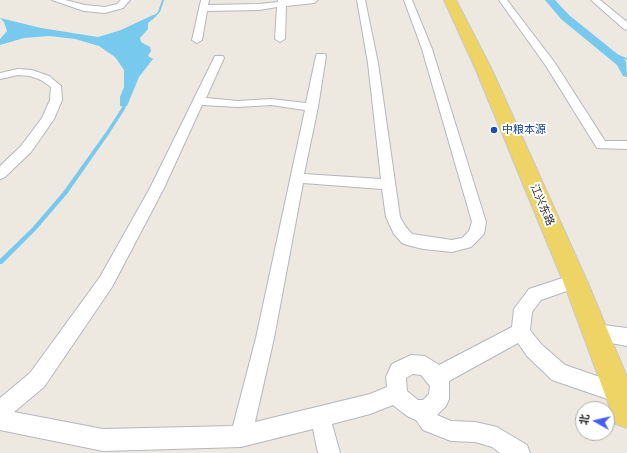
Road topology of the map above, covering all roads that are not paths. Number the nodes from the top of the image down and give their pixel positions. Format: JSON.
{"nodes":[{"id":1,"x":56,"y":0,"type":"edge"},
{"id":2,"x":84,"y":0,"type":"edge"},
{"id":3,"x":126,"y":0,"type":"edge"},
{"id":4,"x":314,"y":0,"type":"edge"},
{"id":5,"x":361,"y":0,"type":"edge"},
{"id":6,"x":408,"y":0,"type":"edge"},
{"id":7,"x":450,"y":0,"type":"edge"},
{"id":8,"x":503,"y":0,"type":"edge"},
{"id":9,"x":595,"y":0,"type":"edge"},
{"id":10,"x":282,"y":2,"type":"edge"},
{"id":11,"x":204,"y":4,"type":"edge"},
{"id":12,"x":75,"y":5,"type":"junction"},
{"id":13,"x":627,"y":26,"type":"edge"},
{"id":14,"x":280,"y":39,"type":"dead end"},
{"id":15,"x":197,"y":40,"type":"dead end"},
{"id":16,"x":321,"y":56,"type":"dead end"},
{"id":17,"x":219,"y":58,"type":"dead end"},
{"id":18,"x":0,"y":76,"type":"edge"},
{"id":19,"x":198,"y":101,"type":"junction"},
{"id":20,"x":312,"y":107,"type":"junction"},
{"id":21,"x":627,"y":145,"type":"edge"},
{"id":22,"x":0,"y":174,"type":"edge"},
{"id":23,"x":298,"y":178,"type":"junction"},
{"id":24,"x":389,"y":184,"type":"junction"},
{"id":25,"x":575,"y":281,"type":"junction"},
{"id":26,"x":521,"y":332,"type":"junction"},
{"id":27,"x":596,"y":334,"type":"junction"},
{"id":28,"x":627,"y":337,"type":"edge"},
{"id":29,"x":437,"y":377,"type":"junction"},
{"id":30,"x":396,"y":393,"type":"junction"},
{"id":31,"x":619,"y":393,"type":"junction"},
{"id":32,"x":422,"y":410,"type":"junction"},
{"id":33,"x":0,"y":411,"type":"edge"},
{"id":34,"x":627,"y":413,"type":"edge"},
{"id":35,"x":320,"y":416,"type":"junction"},
{"id":36,"x":0,"y":420,"type":"edge"},
{"id":37,"x":240,"y":436,"type":"junction"},
{"id":38,"x":145,"y":446,"type":"edge"},
{"id":39,"x":329,"y":453,"type":"edge"},
{"id":40,"x":520,"y":453,"type":"edge"}],
"edges":[{"from":1,"to":12,"type":"street"},
{"from":2,"to":12,"type":"street"},
{"from":3,"to":12,"type":"street"},
{"from":4,"to":10,"type":"street"},
{"from":5,"to":24,"type":"street"},
{"from":6,"to":24,"type":"street"},
{"from":7,"to":25,"type":"main road","name":"江兴东路"},
{"from":8,"to":21,"type":"street"},
{"from":9,"to":13,"type":"street"},
{"from":10,"to":11,"type":"street"},
{"from":10,"to":14,"type":"street"},
{"from":11,"to":15,"type":"street"},
{"from":16,"to":20,"type":"street"},
{"from":17,"to":19,"type":"street"},
{"from":18,"to":22,"type":"street"},
{"from":19,"to":20,"type":"street"},
{"from":19,"to":33,"type":"street"},
{"from":20,"to":23,"type":"street"},
{"from":23,"to":24,"type":"street"},
{"from":23,"to":37,"type":"street"},
{"from":25,"to":26,"type":"street"},
{"from":25,"to":27,"type":"main road","name":"江兴东路"},
{"from":26,"to":29,"type":"street"},
{"from":26,"to":31,"type":"street"},
{"from":27,"to":28,"type":"street"},
{"from":27,"to":31,"type":"main road","name":"江兴东路"},
{"from":29,"to":30,"type":"street"},
{"from":29,"to":32,"type":"street"},
{"from":30,"to":32,"type":"street"},
{"from":30,"to":35,"type":"street"},
{"from":31,"to":34,"type":"main road","name":"江兴东路"},
{"from":32,"to":40,"type":"street"},
{"from":35,"to":37,"type":"street"},
{"from":35,"to":39,"type":"street"},
{"from":36,"to":38,"type":"street"},
{"from":37,"to":38,"type":"street"}]}
